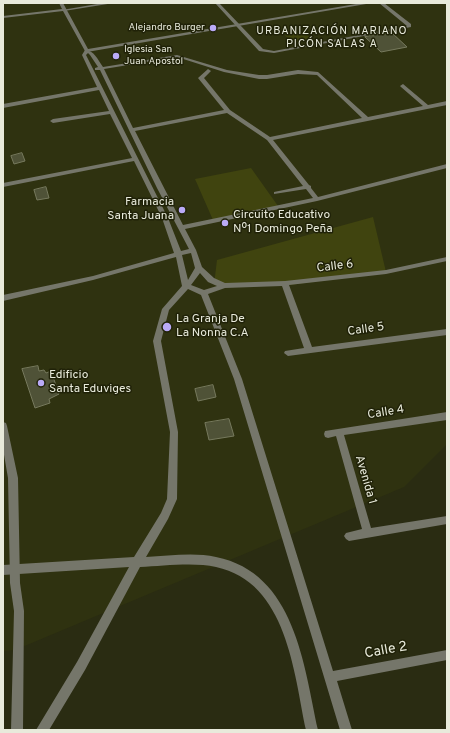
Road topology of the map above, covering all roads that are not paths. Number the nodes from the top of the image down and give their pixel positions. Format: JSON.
{"nodes":[{"id":1,"x":61,"y":3,"type":"edge"},
{"id":2,"x":112,"y":3,"type":"edge"},
{"id":3,"x":217,"y":3,"type":"edge"},
{"id":4,"x":370,"y":3,"type":"edge"},
{"id":5,"x":381,"y":3,"type":"edge"},
{"id":6,"x":64,"y":10,"type":"junction"},
{"id":7,"x":3,"y":18,"type":"edge"},
{"id":8,"x":239,"y":25,"type":"junction"},
{"id":9,"x":87,"y":51,"type":"junction"},
{"id":10,"x":101,"y":68,"type":"junction"},
{"id":11,"x":92,"y":70,"type":"junction"},
{"id":12,"x":208,"y":71,"type":"dead end"},
{"id":13,"x":403,"y":86,"type":"dead end"},
{"id":14,"x":100,"y":88,"type":"junction"},
{"id":15,"x":447,"y":103,"type":"edge"},
{"id":16,"x":3,"y":106,"type":"edge"},
{"id":17,"x":427,"y":107,"type":"junction"},
{"id":18,"x":228,"y":111,"type":"junction"},
{"id":19,"x":111,"y":112,"type":"junction"},
{"id":20,"x":366,"y":119,"type":"junction"},
{"id":21,"x":53,"y":121,"type":"dead end"},
{"id":22,"x":131,"y":130,"type":"junction"},
{"id":23,"x":269,"y":139,"type":"junction"},
{"id":24,"x":134,"y":159,"type":"junction"},
{"id":25,"x":447,"y":166,"type":"edge"},
{"id":26,"x":3,"y":185,"type":"edge"},
{"id":27,"x":309,"y":187,"type":"junction"},
{"id":28,"x":276,"y":192,"type":"dead end"},
{"id":29,"x":317,"y":199,"type":"junction"},
{"id":30,"x":181,"y":228,"type":"junction"},
{"id":31,"x":193,"y":250,"type":"junction"},
{"id":32,"x":178,"y":254,"type":"junction"},
{"id":33,"x":447,"y":259,"type":"edge"},
{"id":34,"x":199,"y":268,"type":"junction"},
{"id":35,"x":285,"y":284,"type":"junction"},
{"id":36,"x":186,"y":286,"type":"junction"},
{"id":37,"x":224,"y":286,"type":"junction"},
{"id":38,"x":204,"y":293,"type":"junction"},
{"id":39,"x":3,"y":298,"type":"edge"},
{"id":40,"x":447,"y":332,"type":"edge"},
{"id":41,"x":309,"y":350,"type":"junction"},
{"id":42,"x":288,"y":353,"type":"dead end"},
{"id":43,"x":447,"y":416,"type":"edge"},
{"id":44,"x":3,"y":426,"type":"edge"},
{"id":45,"x":339,"y":433,"type":"junction"},
{"id":46,"x":328,"y":434,"type":"dead end"},
{"id":47,"x":447,"y":520,"type":"edge"},
{"id":48,"x":368,"y":533,"type":"junction"},
{"id":49,"x":349,"y":536,"type":"dead end"},
{"id":50,"x":137,"y":562,"type":"junction"},
{"id":51,"x":14,"y":569,"type":"junction"},
{"id":52,"x":3,"y":570,"type":"edge"},
{"id":53,"x":447,"y":655,"type":"edge"},
{"id":54,"x":331,"y":677,"type":"junction"},
{"id":55,"x":18,"y":730,"type":"edge"},
{"id":56,"x":42,"y":730,"type":"edge"},
{"id":57,"x":312,"y":730,"type":"edge"},
{"id":58,"x":346,"y":730,"type":"edge"}],
"edges":[{"from":1,"to":6,"type":"street"},
{"from":2,"to":6,"type":"street"},
{"from":3,"to":8,"type":"street"},
{"from":4,"to":8,"type":"street"},
{"from":5,"to":8,"type":"street"},
{"from":6,"to":7,"type":"street"},
{"from":6,"to":9,"type":"street"},
{"from":8,"to":9,"type":"street"},
{"from":9,"to":10,"type":"street"},
{"from":9,"to":11,"type":"street"},
{"from":10,"to":11,"type":"street"},
{"from":10,"to":20,"type":"street"},
{"from":10,"to":22,"type":"street"},
{"from":11,"to":14,"type":"street"},
{"from":12,"to":18,"type":"street"},
{"from":13,"to":17,"type":"street"},
{"from":14,"to":16,"type":"street"},
{"from":14,"to":19,"type":"street"},
{"from":15,"to":17,"type":"street"},
{"from":17,"to":20,"type":"street"},
{"from":18,"to":22,"type":"street"},
{"from":18,"to":23,"type":"street"},
{"from":19,"to":21,"type":"street"},
{"from":19,"to":24,"type":"street"},
{"from":20,"to":23,"type":"street"},
{"from":22,"to":30,"type":"street"},
{"from":23,"to":27,"type":"street"},
{"from":24,"to":26,"type":"street"},
{"from":24,"to":32,"type":"street"},
{"from":25,"to":29,"type":"street"},
{"from":27,"to":28,"type":"street"},
{"from":27,"to":29,"type":"street"},
{"from":29,"to":30,"type":"street"},
{"from":30,"to":31,"type":"street"},
{"from":31,"to":32,"type":"street"},
{"from":31,"to":34,"type":"street"},
{"from":32,"to":36,"type":"street"},
{"from":32,"to":39,"type":"street"},
{"from":33,"to":35,"type":"street","name":"Calle 6"},
{"from":34,"to":36,"type":"street"},
{"from":34,"to":37,"type":"street"},
{"from":35,"to":37,"type":"street","name":"Calle 6"},
{"from":35,"to":41,"type":"street"},
{"from":36,"to":38,"type":"street"},
{"from":36,"to":50,"type":"street"},
{"from":37,"to":38,"type":"street","name":"Calle 6"},
{"from":38,"to":54,"type":"street"},
{"from":40,"to":41,"type":"street","name":"Calle 5"},
{"from":41,"to":42,"type":"street","name":"Calle 5"},
{"from":43,"to":45,"type":"street","name":"Calle 4"},
{"from":44,"to":51,"type":"street"},
{"from":45,"to":46,"type":"street","name":"Calle 4"},
{"from":45,"to":48,"type":"street","name":"Avenida 1"},
{"from":47,"to":48,"type":"street"},
{"from":48,"to":49,"type":"street"},
{"from":50,"to":51,"type":"street"},
{"from":50,"to":56,"type":"street"},
{"from":50,"to":57,"type":"street"},
{"from":51,"to":52,"type":"street"},
{"from":51,"to":55,"type":"street"},
{"from":53,"to":54,"type":"street","name":"Calle 2"},
{"from":54,"to":58,"type":"street"}]}
